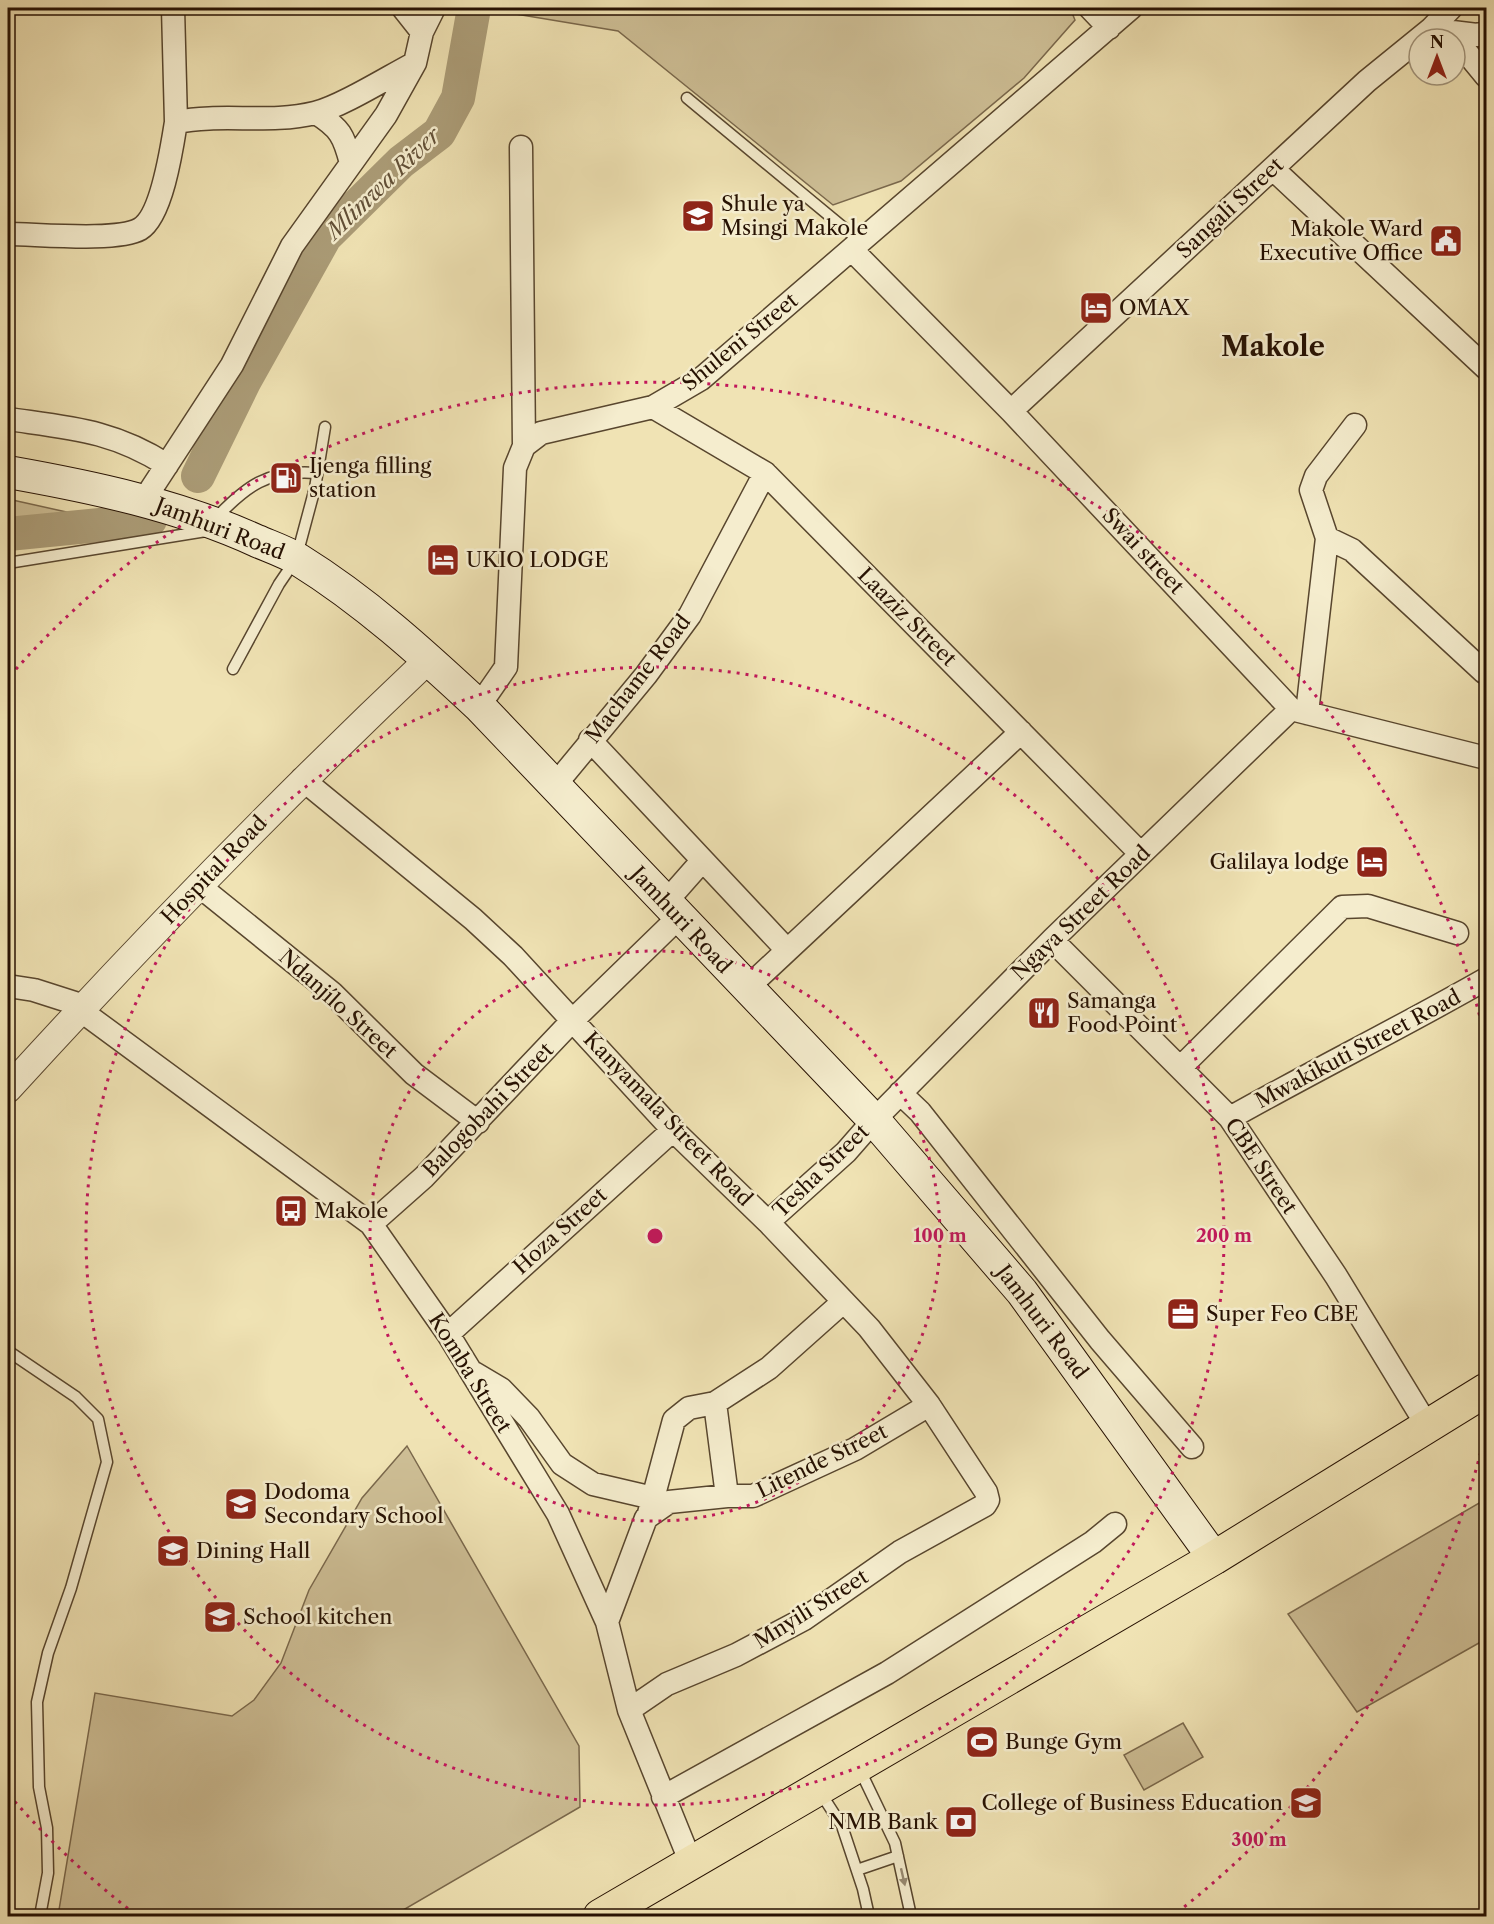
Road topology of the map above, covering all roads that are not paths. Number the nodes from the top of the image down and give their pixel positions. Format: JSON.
{"nodes":[{"id":1,"x":173,"y":8,"type":"edge"},
{"id":2,"x":403,"y":8,"type":"edge"},
{"id":3,"x":434,"y":8,"type":"edge"},
{"id":4,"x":1090,"y":8,"type":"edge"},
{"id":5,"x":1131,"y":8,"type":"edge"},
{"id":6,"x":1451,"y":8,"type":"edge"},
{"id":7,"x":1442,"y":27,"type":"edge"},
{"id":8,"x":1109,"y":28,"type":"junction"},
{"id":9,"x":422,"y":32,"type":"junction"},
{"id":10,"x":1486,"y":33,"type":"edge"},
{"id":11,"x":1467,"y":34,"type":"edge"},
{"id":12,"x":1407,"y":53,"type":"edge"},
{"id":13,"x":1467,"y":57,"type":"edge"},
{"id":14,"x":415,"y":63,"type":"junction"},
{"id":15,"x":1486,"y":76,"type":"edge"},
{"id":16,"x":687,"y":98,"type":"dead end"},
{"id":17,"x":316,"y":113,"type":"junction"},
{"id":18,"x":176,"y":122,"type":"junction"},
{"id":19,"x":521,"y":147,"type":"dead end"},
{"id":20,"x":351,"y":163,"type":"junction"},
{"id":21,"x":1273,"y":169,"type":"junction"},
{"id":22,"x":8,"y":234,"type":"edge"},
{"id":23,"x":857,"y":246,"type":"junction"},
{"id":24,"x":1486,"y":368,"type":"edge"},
{"id":25,"x":653,"y":407,"type":"junction"},
{"id":26,"x":1011,"y":411,"type":"junction"},
{"id":27,"x":8,"y":419,"type":"edge"},
{"id":28,"x":1355,"y":425,"type":"dead end"},
{"id":29,"x":325,"y":427,"type":"dead end"},
{"id":30,"x":524,"y":446,"type":"junction"},
{"id":31,"x":167,"y":465,"type":"junction"},
{"id":32,"x":8,"y":472,"type":"edge"},
{"id":33,"x":317,"y":472,"type":"junction"},
{"id":34,"x":765,"y":473,"type":"junction"},
{"id":35,"x":144,"y":500,"type":"junction"},
{"id":36,"x":219,"y":525,"type":"junction"},
{"id":37,"x":1327,"y":538,"type":"junction"},
{"id":38,"x":296,"y":559,"type":"junction"},
{"id":39,"x":8,"y":563,"type":"edge"},
{"id":40,"x":429,"y":659,"type":"junction"},
{"id":41,"x":233,"y":669,"type":"dead end"},
{"id":42,"x":1484,"y":672,"type":"dead end"},
{"id":43,"x":479,"y":706,"type":"junction"},
{"id":44,"x":1299,"y":711,"type":"junction"},
{"id":45,"x":1021,"y":732,"type":"junction"},
{"id":46,"x":590,"y":740,"type":"junction"},
{"id":47,"x":1486,"y":758,"type":"edge"},
{"id":48,"x":302,"y":779,"type":"junction"},
{"id":49,"x":555,"y":785,"type":"junction"},
{"id":50,"x":1141,"y":854,"type":"junction"},
{"id":51,"x":702,"y":861,"type":"junction"},
{"id":52,"x":198,"y":885,"type":"junction"},
{"id":53,"x":672,"y":910,"type":"junction"},
{"id":54,"x":1457,"y":933,"type":"dead end"},
{"id":55,"x":1052,"y":940,"type":"junction"},
{"id":56,"x":787,"y":951,"type":"junction"},
{"id":57,"x":1486,"y":979,"type":"edge"},
{"id":58,"x":8,"y":986,"type":"edge"},
{"id":59,"x":746,"y":988,"type":"junction"},
{"id":60,"x":82,"y":1008,"type":"junction"},
{"id":61,"x":573,"y":1020,"type":"junction"},
{"id":62,"x":1180,"y":1068,"type":"junction"},
{"id":63,"x":8,"y":1089,"type":"edge"},
{"id":64,"x":900,"y":1093,"type":"junction"},
{"id":65,"x":1230,"y":1118,"type":"junction"},
{"id":66,"x":874,"y":1120,"type":"junction"},
{"id":67,"x":478,"y":1122,"type":"junction"},
{"id":68,"x":673,"y":1130,"type":"junction"},
{"id":69,"x":985,"y":1192,"type":"junction"},
{"id":70,"x":954,"y":1211,"type":"junction"},
{"id":71,"x":768,"y":1222,"type":"junction"},
{"id":72,"x":371,"y":1224,"type":"junction"},
{"id":73,"x":1030,"y":1249,"type":"junction"},
{"id":74,"x":1001,"y":1268,"type":"junction"},
{"id":75,"x":843,"y":1302,"type":"junction"},
{"id":76,"x":1092,"y":1330,"type":"junction"},
{"id":77,"x":448,"y":1334,"type":"junction"},
{"id":78,"x":1063,"y":1348,"type":"junction"},
{"id":79,"x":8,"y":1351,"type":"edge"},
{"id":80,"x":470,"y":1371,"type":"junction"},
{"id":81,"x":1486,"y":1390,"type":"edge"},
{"id":82,"x":715,"y":1403,"type":"junction"},
{"id":83,"x":929,"y":1405,"type":"junction"},
{"id":84,"x":1428,"y":1426,"type":"junction"},
{"id":85,"x":1192,"y":1447,"type":"dead end"},
{"id":86,"x":727,"y":1496,"type":"junction"},
{"id":87,"x":988,"y":1500,"type":"joint"},
{"id":88,"x":650,"y":1508,"type":"junction"},
{"id":89,"x":1115,"y":1524,"type":"dead end"},
{"id":90,"x":1214,"y":1558,"type":"junction"},
{"id":91,"x":607,"y":1622,"type":"junction"},
{"id":92,"x":629,"y":1710,"type":"junction"},
{"id":93,"x":858,"y":1765,"type":"junction"},
{"id":94,"x":818,"y":1789,"type":"junction"},
{"id":95,"x":663,"y":1797,"type":"junction"},
{"id":96,"x":898,"y":1856,"type":"junction"},
{"id":97,"x":691,"y":1863,"type":"junction"},
{"id":98,"x":856,"y":1870,"type":"junction"},
{"id":99,"x":40,"y":1917,"type":"edge"},
{"id":100,"x":600,"y":1917,"type":"edge"},
{"id":101,"x":868,"y":1917,"type":"edge"},
{"id":102,"x":911,"y":1917,"type":"edge"}],
"edges":[{"from":1,"to":18,"type":"street"},
{"from":2,"to":9,"type":"street"},
{"from":3,"to":9,"type":"street"},
{"from":4,"to":8,"type":"street"},
{"from":5,"to":8,"type":"street","name":"Shuleni Street"},
{"from":6,"to":7,"type":"street","name":"Sangali Street"},
{"from":8,"to":23,"type":"street","name":"Shuleni Street"},
{"from":9,"to":14,"type":"street"},
{"from":10,"to":11,"type":"street"},
{"from":12,"to":21,"type":"street","name":"Sangali Street"},
{"from":13,"to":15,"type":"street"},
{"from":14,"to":17,"type":"street"},
{"from":14,"to":20,"type":"street"},
{"from":16,"to":23,"type":"lane"},
{"from":17,"to":18,"type":"street"},
{"from":17,"to":20,"type":"street"},
{"from":18,"to":22,"type":"street"},
{"from":19,"to":30,"type":"street"},
{"from":20,"to":31,"type":"street"},
{"from":21,"to":24,"type":"street"},
{"from":21,"to":26,"type":"street","name":"Sangali Street"},
{"from":23,"to":25,"type":"street","name":"Shuleni Street"},
{"from":23,"to":26,"type":"street","name":"Swai street"},
{"from":25,"to":30,"type":"street","name":"Shuleni Street"},
{"from":25,"to":34,"type":"street","name":"Laaziz Street"},
{"from":26,"to":44,"type":"street","name":"Swai street"},
{"from":27,"to":31,"type":"street"},
{"from":28,"to":37,"type":"street"},
{"from":29,"to":33,"type":"lane"},
{"from":30,"to":43,"type":"street"},
{"from":31,"to":35,"type":"street"},
{"from":32,"to":35,"type":"main road","name":"Jamhuri Road"},
{"from":33,"to":36,"type":"lane"},
{"from":33,"to":38,"type":"lane"},
{"from":34,"to":45,"type":"street","name":"Laaziz Street"},
{"from":34,"to":46,"type":"street","name":"Machame Road"},
{"from":35,"to":36,"type":"main road","name":"Jamhuri Road"},
{"from":36,"to":38,"type":"main road","name":"Jamhuri Road"},
{"from":36,"to":39,"type":"lane"},
{"from":37,"to":42,"type":"street"},
{"from":37,"to":44,"type":"street"},
{"from":38,"to":40,"type":"main road","name":"Jamhuri Road"},
{"from":38,"to":41,"type":"lane"},
{"from":40,"to":43,"type":"main road","name":"Jamhuri Road"},
{"from":40,"to":48,"type":"street","name":"Hospital Road"},
{"from":43,"to":49,"type":"main road","name":"Jamhuri Road"},
{"from":44,"to":47,"type":"street"},
{"from":44,"to":50,"type":"street","name":"Ngaya Street Road"},
{"from":45,"to":50,"type":"street","name":"Laaziz Street"},
{"from":45,"to":56,"type":"street"},
{"from":46,"to":49,"type":"street","name":"Machame Road"},
{"from":46,"to":51,"type":"street"},
{"from":48,"to":52,"type":"street","name":"Hospital Road"},
{"from":48,"to":61,"type":"street","name":"Kanyamala Street Road"},
{"from":49,"to":53,"type":"main road","name":"Jamhuri Road"},
{"from":50,"to":55,"type":"street","name":"Ngaya Street Road"},
{"from":51,"to":53,"type":"street","name":"Balogobahi Street"},
{"from":51,"to":56,"type":"street"},
{"from":52,"to":60,"type":"street","name":"Hospital Road"},
{"from":52,"to":67,"type":"street","name":"Ndanjílo Street"},
{"from":53,"to":59,"type":"main road","name":"Jamhuri Road"},
{"from":53,"to":61,"type":"street","name":"Balogobahi Street"},
{"from":54,"to":62,"type":"street"},
{"from":55,"to":62,"type":"street","name":"CBE Street"},
{"from":55,"to":64,"type":"street","name":"Ngaya Street Road"},
{"from":56,"to":59,"type":"street"},
{"from":57,"to":65,"type":"street","name":"Mwakikuti Street Road"},
{"from":58,"to":60,"type":"street","name":"Komba Street"},
{"from":59,"to":66,"type":"main road","name":"Jamhuri Road"},
{"from":60,"to":63,"type":"street","name":"Hospital Road"},
{"from":60,"to":72,"type":"street","name":"Komba Street"},
{"from":61,"to":67,"type":"street","name":"Balogobahi Street"},
{"from":61,"to":68,"type":"street","name":"Kanyamala Street Road"},
{"from":62,"to":65,"type":"street","name":"CBE Street"},
{"from":64,"to":66,"type":"street","name":"Ngaya Street Road"},
{"from":64,"to":69,"type":"street"},
{"from":65,"to":84,"type":"street","name":"CBE Street"},
{"from":66,"to":70,"type":"main road","name":"Jamhuri Road"},
{"from":66,"to":71,"type":"street","name":"Tesha Street"},
{"from":67,"to":72,"type":"street","name":"Balogobahi Street"},
{"from":68,"to":71,"type":"street","name":"Kanyamala Street Road"},
{"from":68,"to":77,"type":"street","name":"Hoza Street"},
{"from":69,"to":70,"type":"street"},
{"from":69,"to":73,"type":"street"},
{"from":70,"to":74,"type":"main road","name":"Jamhuri Road"},
{"from":71,"to":75,"type":"street","name":"Kanyamala Street Road"},
{"from":72,"to":77,"type":"street","name":"Komba Street"},
{"from":73,"to":74,"type":"street"},
{"from":73,"to":76,"type":"street"},
{"from":74,"to":78,"type":"main road","name":"Jamhuri Road"},
{"from":75,"to":82,"type":"street"},
{"from":75,"to":83,"type":"street","name":"Kanyamala Street Road"},
{"from":76,"to":78,"type":"street"},
{"from":76,"to":85,"type":"street"},
{"from":77,"to":80,"type":"street","name":"Komba Street"},
{"from":78,"to":90,"type":"main road","name":"Jamhuri Road"},
{"from":79,"to":99,"type":"lane"},
{"from":80,"to":88,"type":"street"},
{"from":80,"to":91,"type":"street","name":"Komba Street"},
{"from":81,"to":84,"type":"highway"},
{"from":82,"to":86,"type":"street"},
{"from":82,"to":88,"type":"street"},
{"from":83,"to":86,"type":"street","name":"Litende Street"},
{"from":83,"to":87,"type":"street","name":"Kanyamala Street Road"},
{"from":84,"to":90,"type":"highway"},
{"from":86,"to":88,"type":"street","name":"Litende Street"},
{"from":87,"to":92,"type":"street","name":"Mnyili Street"},
{"from":88,"to":91,"type":"street"},
{"from":89,"to":95,"type":"street"},
{"from":90,"to":93,"type":"highway"},
{"from":91,"to":92,"type":"street","name":"Komba Street"},
{"from":92,"to":95,"type":"street","name":"Komba Street"},
{"from":93,"to":94,"type":"highway"},
{"from":93,"to":96,"type":"lane"},
{"from":94,"to":97,"type":"highway"},
{"from":94,"to":98,"type":"lane"},
{"from":95,"to":97,"type":"street","name":"Komba Street"},
{"from":96,"to":98,"type":"lane"},
{"from":96,"to":102,"type":"lane","one_way":true},
{"from":97,"to":100,"type":"highway"},
{"from":98,"to":101,"type":"lane"}]}
